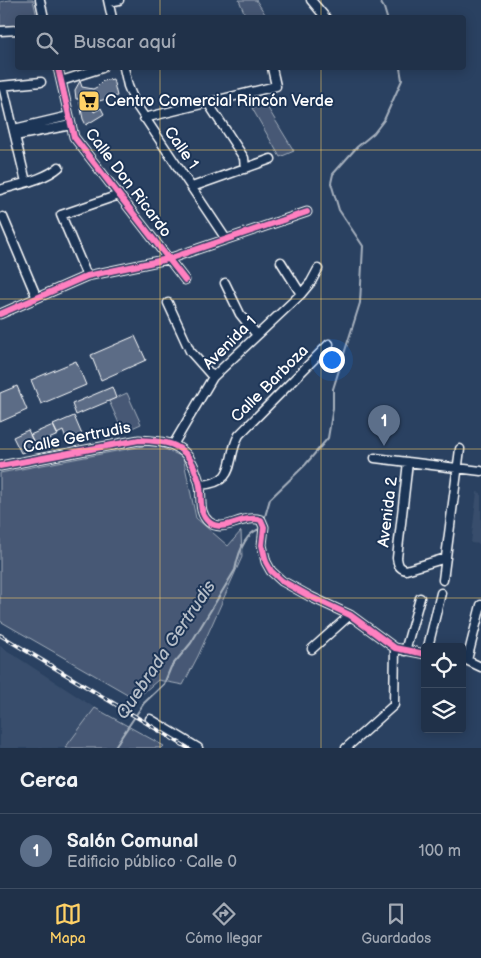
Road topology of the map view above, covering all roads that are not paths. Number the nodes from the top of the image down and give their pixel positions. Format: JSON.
{"nodes":[{"id":1,"x":40,"y":0,"type":"edge"},
{"id":2,"x":118,"y":0,"type":"edge"},
{"id":3,"x":311,"y":0,"type":"edge"},
{"id":4,"x":108,"y":1,"type":"edge"},
{"id":5,"x":43,"y":15,"type":"edge"},
{"id":6,"x":111,"y":15,"type":"edge"},
{"id":7,"x":324,"y":15,"type":"edge"},
{"id":8,"x":15,"y":30,"type":"edge"},
{"id":9,"x":0,"y":31,"type":"edge"},
{"id":10,"x":58,"y":70,"type":"edge"},
{"id":11,"x":96,"y":70,"type":"edge"},
{"id":12,"x":124,"y":70,"type":"edge"},
{"id":13,"x":272,"y":70,"type":"edge"},
{"id":14,"x":61,"y":81,"type":"junction"},
{"id":15,"x":41,"y":82,"type":"dead end"},
{"id":16,"x":2,"y":86,"type":"edge"},
{"id":17,"x":208,"y":103,"type":"junction"},
{"id":18,"x":69,"y":116,"type":"junction"},
{"id":19,"x":144,"y":118,"type":"junction"},
{"id":20,"x":71,"y":125,"type":"junction"},
{"id":21,"x":14,"y":133,"type":"junction"},
{"id":22,"x":271,"y":159,"type":"dead end"},
{"id":23,"x":59,"y":167,"type":"dead end"},
{"id":24,"x":245,"y":169,"type":"junction"},
{"id":25,"x":26,"y":182,"type":"junction"},
{"id":26,"x":192,"y":187,"type":"junction"},
{"id":27,"x":0,"y":190,"type":"edge"},
{"id":28,"x":119,"y":195,"type":"junction"},
{"id":29,"x":307,"y":212,"type":"dead end"},
{"id":30,"x":3,"y":217,"type":"dead end"},
{"id":31,"x":226,"y":239,"type":"junction"},
{"id":32,"x":168,"y":258,"type":"junction"},
{"id":33,"x":281,"y":262,"type":"dead end"},
{"id":34,"x":318,"y":269,"type":"dead end"},
{"id":35,"x":87,"y":276,"type":"junction"},
{"id":36,"x":185,"y":280,"type":"dead end"},
{"id":37,"x":225,"y":283,"type":"dead end"},
{"id":38,"x":301,"y":294,"type":"junction"},
{"id":39,"x":37,"y":298,"type":"junction"},
{"id":40,"x":168,"y":303,"type":"dead end"},
{"id":41,"x":0,"y":314,"type":"edge"},
{"id":42,"x":257,"y":335,"type":"junction"},
{"id":43,"x":329,"y":344,"type":"dead end"},
{"id":44,"x":213,"y":377,"type":"junction"},
{"id":45,"x":173,"y":445,"type":"junction"},
{"id":46,"x":460,"y":449,"type":"dead end"},
{"id":47,"x":375,"y":458,"type":"dead end"},
{"id":48,"x":408,"y":462,"type":"junction"},
{"id":49,"x":0,"y":466,"type":"edge"},
{"id":50,"x":458,"y":468,"type":"junction"},
{"id":51,"x":481,"y":470,"type":"edge"},
{"id":52,"x":200,"y":485,"type":"junction"},
{"id":53,"x":446,"y":558,"type":"junction"},
{"id":54,"x":443,"y":580,"type":"dead end"},
{"id":55,"x":441,"y":593,"type":"dead end"},
{"id":56,"x":420,"y":598,"type":"dead end"},
{"id":57,"x":481,"y":605,"type":"edge"},
{"id":58,"x":350,"y":615,"type":"junction"},
{"id":59,"x":481,"y":625,"type":"edge"},
{"id":60,"x":429,"y":643,"type":"edge"},
{"id":61,"x":395,"y":648,"type":"junction"},
{"id":62,"x":312,"y":649,"type":"dead end"},
{"id":63,"x":405,"y":651,"type":"junction"},
{"id":64,"x":421,"y":653,"type":"edge"},
{"id":65,"x":467,"y":661,"type":"edge"},
{"id":66,"x":481,"y":667,"type":"edge"},
{"id":67,"x":150,"y":718,"type":"dead end"},
{"id":68,"x":198,"y":748,"type":"edge"},
{"id":69,"x":346,"y":748,"type":"edge"}],
"edges":[{"from":1,"to":5,"type":"street"},
{"from":2,"to":4,"type":"street"},
{"from":3,"to":7,"type":"street"},
{"from":4,"to":6,"type":"street"},
{"from":8,"to":9,"type":"street"},
{"from":10,"to":14,"type":"street","name":"Calle Don Ricardo"},
{"from":11,"to":14,"type":"street"},
{"from":12,"to":19,"type":"street","name":"Calle 1"},
{"from":13,"to":17,"type":"street"},
{"from":14,"to":18,"type":"street","name":"Calle Don Ricardo"},
{"from":15,"to":16,"type":"street"},
{"from":16,"to":21,"type":"street"},
{"from":17,"to":19,"type":"street"},
{"from":17,"to":24,"type":"street"},
{"from":18,"to":20,"type":"street","name":"Calle Don Ricardo"},
{"from":18,"to":21,"type":"street"},
{"from":19,"to":26,"type":"street","name":"Calle 1"},
{"from":20,"to":21,"type":"street"},
{"from":20,"to":28,"type":"street","name":"Calle Don Ricardo"},
{"from":21,"to":25,"type":"street"},
{"from":22,"to":24,"type":"street"},
{"from":23,"to":25,"type":"street"},
{"from":24,"to":26,"type":"street"},
{"from":25,"to":27,"type":"street"},
{"from":26,"to":31,"type":"street","name":"Calle 1"},
{"from":28,"to":32,"type":"street","name":"Calle Don Ricardo"},
{"from":28,"to":35,"type":"street"},
{"from":29,"to":31,"type":"street"},
{"from":30,"to":39,"type":"street"},
{"from":31,"to":32,"type":"street"},
{"from":32,"to":35,"type":"street"},
{"from":32,"to":36,"type":"street","name":"Calle Don Ricardo"},
{"from":33,"to":38,"type":"street"},
{"from":34,"to":38,"type":"street","name":"Avenida 1"},
{"from":35,"to":39,"type":"street"},
{"from":37,"to":42,"type":"street"},
{"from":38,"to":42,"type":"street","name":"Avenida 1"},
{"from":39,"to":41,"type":"street"},
{"from":40,"to":44,"type":"street"},
{"from":42,"to":44,"type":"street","name":"Avenida 1"},
{"from":43,"to":52,"type":"street","name":"Calle Barboza"},
{"from":44,"to":45,"type":"street","name":"Avenida 1"},
{"from":45,"to":49,"type":"street","name":"Calle Gertrudis"},
{"from":45,"to":52,"type":"street"},
{"from":46,"to":50,"type":"street"},
{"from":47,"to":48,"type":"street"},
{"from":48,"to":50,"type":"street"},
{"from":48,"to":53,"type":"street","name":"Avenida 2"},
{"from":50,"to":51,"type":"street"},
{"from":50,"to":53,"type":"street"},
{"from":52,"to":58,"type":"street"},
{"from":53,"to":54,"type":"street"},
{"from":55,"to":60,"type":"street"},
{"from":56,"to":63,"type":"street"},
{"from":57,"to":65,"type":"street"},
{"from":58,"to":61,"type":"street"},
{"from":58,"to":62,"type":"street"},
{"from":59,"to":65,"type":"street"},
{"from":61,"to":63,"type":"street"},
{"from":61,"to":69,"type":"street"},
{"from":63,"to":64,"type":"street"},
{"from":65,"to":66,"type":"street"},
{"from":67,"to":68,"type":"street"}]}
